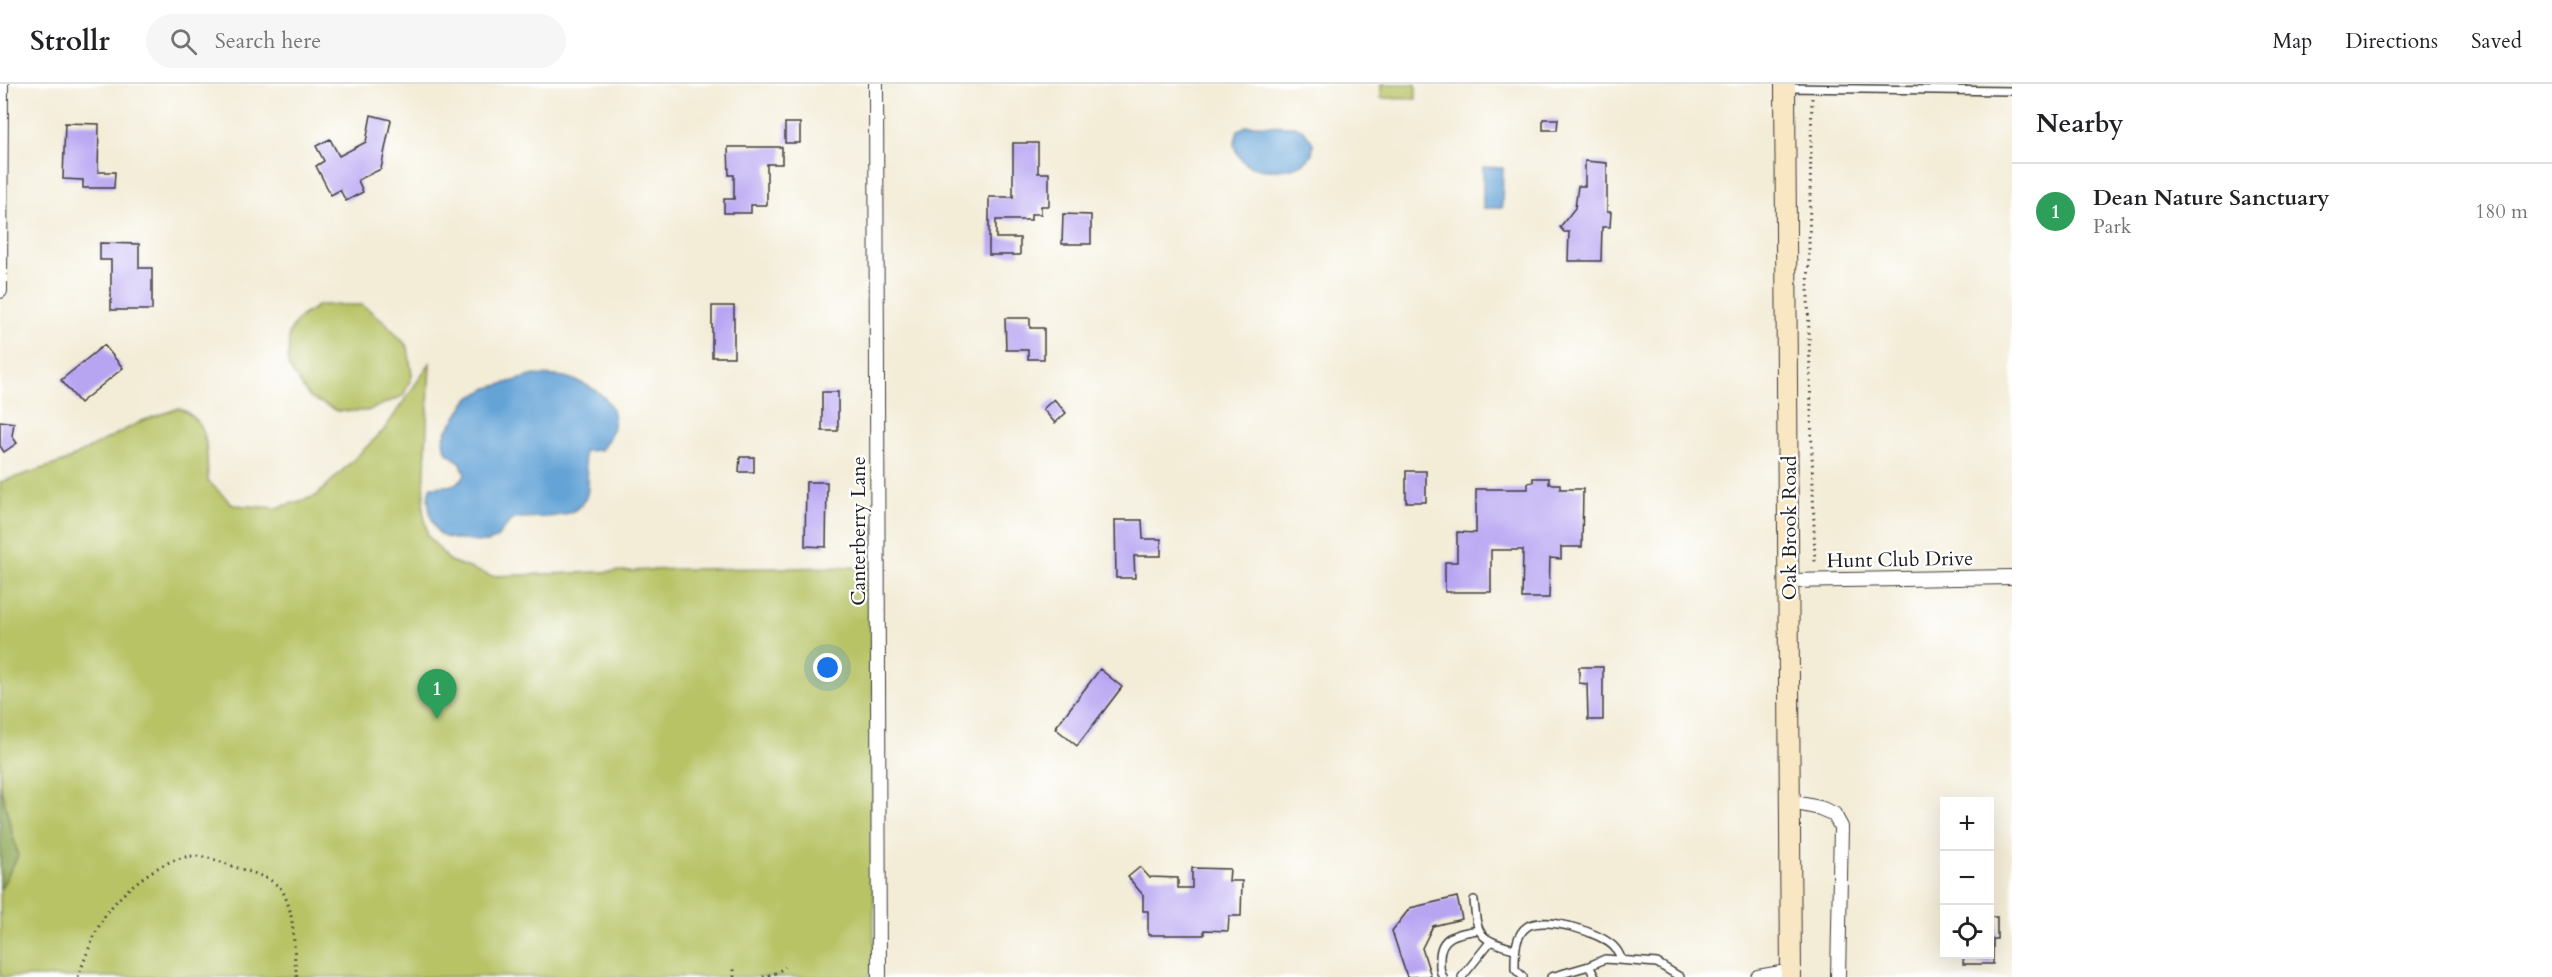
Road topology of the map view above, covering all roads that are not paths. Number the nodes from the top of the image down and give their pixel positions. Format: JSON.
{"nodes":[{"id":1,"x":1,"y":84,"type":"edge"},
{"id":2,"x":876,"y":84,"type":"edge"},
{"id":3,"x":1785,"y":86,"type":"edge"},
{"id":4,"x":2012,"y":92,"type":"edge"},
{"id":5,"x":0,"y":291,"type":"edge"},
{"id":6,"x":2012,"y":577,"type":"edge"},
{"id":7,"x":1789,"y":581,"type":"junction"},
{"id":8,"x":1791,"y":802,"type":"junction"},
{"id":9,"x":1474,"y":900,"type":"dead end"},
{"id":10,"x":1478,"y":930,"type":"junction"},
{"id":11,"x":1490,"y":942,"type":"junction"},
{"id":12,"x":1514,"y":949,"type":"junction"},
{"id":13,"x":1622,"y":960,"type":"junction"},
{"id":14,"x":1589,"y":966,"type":"junction"},
{"id":15,"x":1793,"y":975,"type":"edge"},
{"id":16,"x":879,"y":977,"type":"edge"},
{"id":17,"x":1443,"y":977,"type":"edge"},
{"id":18,"x":1462,"y":977,"type":"edge"},
{"id":19,"x":1523,"y":977,"type":"edge"},
{"id":20,"x":1551,"y":977,"type":"edge"},
{"id":21,"x":1595,"y":977,"type":"edge"},
{"id":22,"x":1680,"y":977,"type":"edge"},
{"id":23,"x":1758,"y":977,"type":"edge"},
{"id":24,"x":1838,"y":977,"type":"edge"}],
"edges":[{"from":1,"to":5,"type":"street"},
{"from":2,"to":16,"type":"street","name":"Canterberry Lane"},
{"from":3,"to":4,"type":"lane"},
{"from":3,"to":7,"type":"main road","name":"Oak Brook Road"},
{"from":6,"to":7,"type":"street","name":"Hunt Club Drive"},
{"from":7,"to":8,"type":"main road","name":"Oak Brook Road"},
{"from":8,"to":15,"type":"main road","name":"Oak Brook Road"},
{"from":8,"to":24,"type":"street"},
{"from":9,"to":10,"type":"lane"},
{"from":10,"to":11,"type":"lane"},
{"from":10,"to":17,"type":"lane"},
{"from":11,"to":12,"type":"lane"},
{"from":11,"to":18,"type":"lane"},
{"from":12,"to":13,"type":"lane"},
{"from":12,"to":19,"type":"lane"},
{"from":13,"to":14,"type":"lane"},
{"from":13,"to":22,"type":"lane"},
{"from":14,"to":20,"type":"lane"},
{"from":14,"to":21,"type":"lane"},
{"from":15,"to":23,"type":"street"}]}
